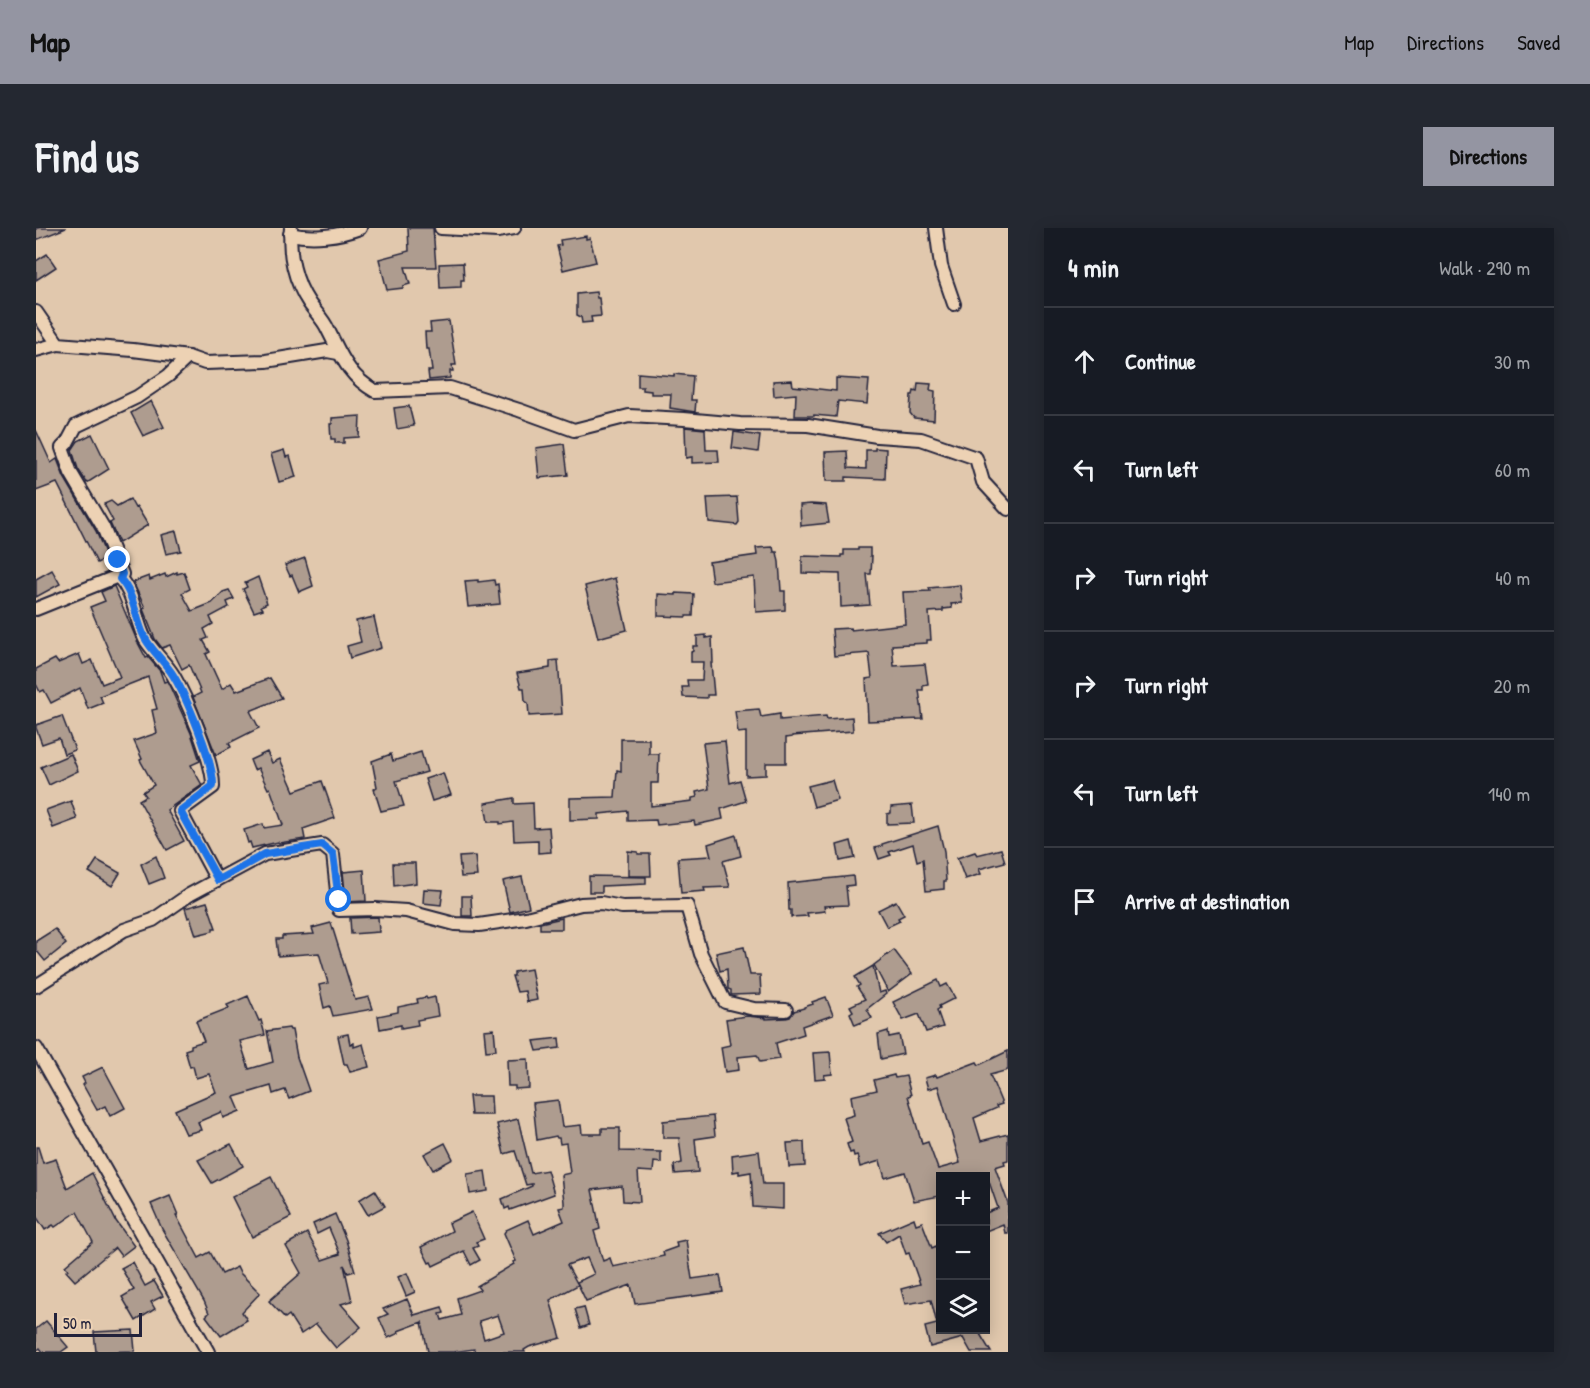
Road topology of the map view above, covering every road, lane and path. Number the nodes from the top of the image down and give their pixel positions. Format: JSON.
{"nodes":[{"id":1,"x":360,"y":228,"type":"edge"},
{"id":2,"x":441,"y":228,"type":"edge"},
{"id":3,"x":514,"y":228,"type":"edge"},
{"id":4,"x":936,"y":228,"type":"edge"},
{"id":5,"x":291,"y":231,"type":"edge"},
{"id":6,"x":954,"y":304,"type":"dead end"},
{"id":7,"x":36,"y":312,"type":"edge"},
{"id":8,"x":58,"y":344,"type":"junction"},
{"id":9,"x":36,"y":350,"type":"edge"},
{"id":10,"x":338,"y":353,"type":"junction"},
{"id":11,"x":188,"y":357,"type":"junction"},
{"id":12,"x":1008,"y":509,"type":"edge"},
{"id":13,"x":120,"y":579,"type":"junction"},
{"id":14,"x":36,"y":609,"type":"edge"},
{"id":15,"x":218,"y":880,"type":"junction"},
{"id":16,"x":36,"y":986,"type":"edge"},
{"id":17,"x":786,"y":1010,"type":"dead end"},
{"id":18,"x":36,"y":1048,"type":"edge"},
{"id":19,"x":208,"y":1352,"type":"edge"}],
"edges":[{"from":1,"to":5,"type":"street"},
{"from":2,"to":3,"type":"street"},
{"from":4,"to":6,"type":"street"},
{"from":5,"to":10,"type":"street"},
{"from":7,"to":8,"type":"street"},
{"from":8,"to":9,"type":"street"},
{"from":8,"to":11,"type":"street"},
{"from":10,"to":11,"type":"street"},
{"from":10,"to":12,"type":"street"},
{"from":11,"to":13,"type":"street"},
{"from":13,"to":14,"type":"street"},
{"from":13,"to":15,"type":"street"},
{"from":15,"to":16,"type":"street"},
{"from":15,"to":17,"type":"street"},
{"from":18,"to":19,"type":"street"}]}
